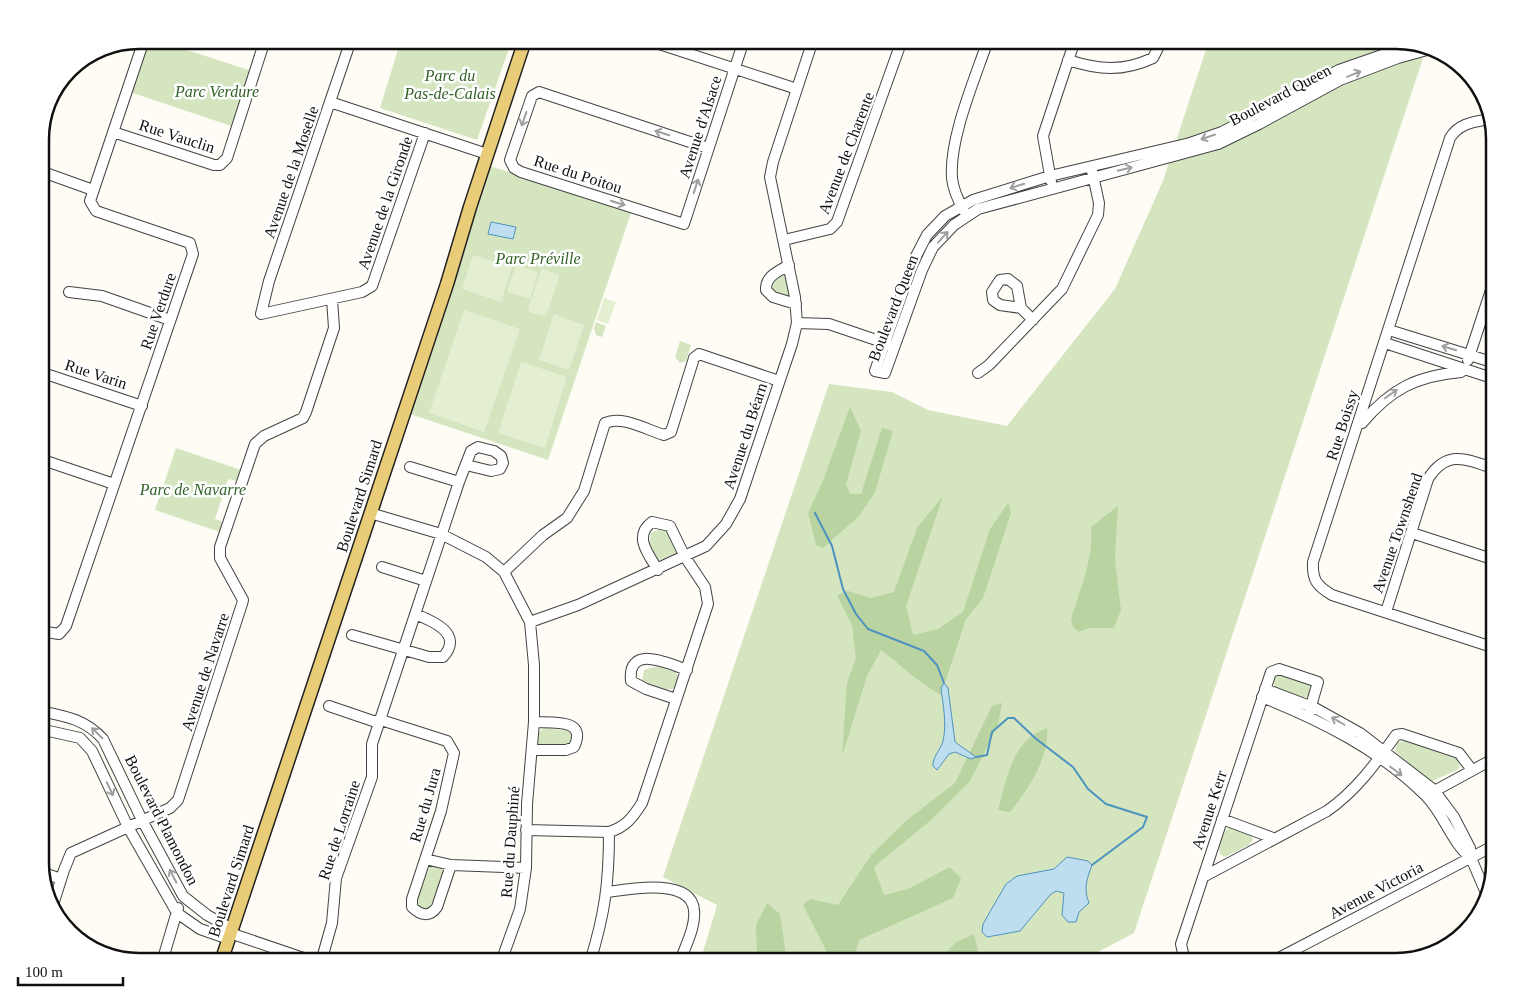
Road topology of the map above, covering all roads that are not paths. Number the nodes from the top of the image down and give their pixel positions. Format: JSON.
{"nodes":[{"id":1,"x":141,"y":49,"type":"edge"},
{"id":2,"x":262,"y":49,"type":"edge"},
{"id":3,"x":348,"y":49,"type":"edge"},
{"id":4,"x":522,"y":49,"type":"edge"},
{"id":5,"x":674,"y":49,"type":"edge"},
{"id":6,"x":741,"y":49,"type":"edge"},
{"id":7,"x":810,"y":49,"type":"edge"},
{"id":8,"x":899,"y":49,"type":"edge"},
{"id":9,"x":985,"y":49,"type":"edge"},
{"id":10,"x":1072,"y":49,"type":"edge"},
{"id":11,"x":1158,"y":49,"type":"edge"},
{"id":12,"x":1399,"y":49,"type":"edge"},
{"id":13,"x":1420,"y":52,"type":"edge"},
{"id":14,"x":1068,"y":60,"type":"junction"},
{"id":15,"x":734,"y":69,"type":"junction"},
{"id":16,"x":797,"y":89,"type":"junction"},
{"id":17,"x":330,"y":102,"type":"junction"},
{"id":18,"x":1484,"y":120,"type":"edge"},
{"id":19,"x":113,"y":132,"type":"junction"},
{"id":20,"x":425,"y":133,"type":"junction"},
{"id":21,"x":708,"y":148,"type":"junction"},
{"id":22,"x":1173,"y":153,"type":"junction"},
{"id":23,"x":487,"y":154,"type":"junction"},
{"id":24,"x":1092,"y":172,"type":"junction"},
{"id":25,"x":49,"y":174,"type":"edge"},
{"id":26,"x":1050,"y":176,"type":"junction"},
{"id":27,"x":1053,"y":187,"type":"junction"},
{"id":28,"x":93,"y":190,"type":"junction"},
{"id":29,"x":962,"y":207,"type":"junction"},
{"id":30,"x":966,"y":216,"type":"junction"},
{"id":31,"x":684,"y":224,"type":"joint"},
{"id":32,"x":784,"y":240,"type":"junction"},
{"id":33,"x":789,"y":265,"type":"junction"},
{"id":34,"x":69,"y":292,"type":"dead end"},
{"id":35,"x":332,"y":298,"type":"junction"},
{"id":36,"x":796,"y":304,"type":"junction"},
{"id":37,"x":1486,"y":306,"type":"edge"},
{"id":38,"x":1021,"y":308,"type":"dead end"},
{"id":39,"x":261,"y":314,"type":"joint"},
{"id":40,"x":170,"y":320,"type":"junction"},
{"id":41,"x":1033,"y":320,"type":"junction"},
{"id":42,"x":796,"y":323,"type":"junction"},
{"id":43,"x":1389,"y":330,"type":"junction"},
{"id":44,"x":1385,"y":342,"type":"junction"},
{"id":45,"x":889,"y":344,"type":"junction"},
{"id":46,"x":1470,"y":355,"type":"junction"},
{"id":47,"x":1486,"y":361,"type":"edge"},
{"id":48,"x":1465,"y":369,"type":"junction"},
{"id":49,"x":978,"y":373,"type":"dead end"},
{"id":50,"x":49,"y":375,"type":"edge"},
{"id":51,"x":1486,"y":376,"type":"edge"},
{"id":52,"x":779,"y":381,"type":"junction"},
{"id":53,"x":142,"y":406,"type":"junction"},
{"id":54,"x":1357,"y":429,"type":"junction"},
{"id":55,"x":49,"y":462,"type":"edge"},
{"id":56,"x":466,"y":465,"type":"dead end"},
{"id":57,"x":1486,"y":466,"type":"edge"},
{"id":58,"x":410,"y":467,"type":"dead end"},
{"id":59,"x":459,"y":482,"type":"junction"},
{"id":60,"x":114,"y":484,"type":"junction"},
{"id":61,"x":370,"y":513,"type":"junction"},
{"id":62,"x":1412,"y":533,"type":"junction"},
{"id":63,"x":441,"y":534,"type":"junction"},
{"id":64,"x":686,"y":557,"type":"junction"},
{"id":65,"x":1486,"y":557,"type":"edge"},
{"id":66,"x":382,"y":567,"type":"dead end"},
{"id":67,"x":658,"y":570,"type":"junction"},
{"id":68,"x":504,"y":572,"type":"junction"},
{"id":69,"x":426,"y":581,"type":"junction"},
{"id":70,"x":1386,"y":612,"type":"junction"},
{"id":71,"x":415,"y":614,"type":"junction"},
{"id":72,"x":530,"y":622,"type":"junction"},
{"id":73,"x":49,"y":632,"type":"edge"},
{"id":74,"x":352,"y":635,"type":"dead end"},
{"id":75,"x":1486,"y":645,"type":"edge"},
{"id":76,"x":403,"y":650,"type":"junction"},
{"id":77,"x":687,"y":670,"type":"junction"},
{"id":78,"x":1264,"y":693,"type":"junction"},
{"id":79,"x":676,"y":699,"type":"junction"},
{"id":80,"x":329,"y":706,"type":"dead end"},
{"id":81,"x":1310,"y":711,"type":"junction"},
{"id":82,"x":49,"y":714,"type":"edge"},
{"id":83,"x":380,"y":720,"type":"junction"},
{"id":84,"x":534,"y":722,"type":"junction"},
{"id":85,"x":49,"y":731,"type":"edge"},
{"id":86,"x":532,"y":750,"type":"junction"},
{"id":87,"x":1382,"y":755,"type":"junction"},
{"id":88,"x":1486,"y":763,"type":"edge"},
{"id":89,"x":1472,"y":770,"type":"junction"},
{"id":90,"x":1430,"y":793,"type":"junction"},
{"id":91,"x":1222,"y":819,"type":"junction"},
{"id":92,"x":142,"y":820,"type":"junction"},
{"id":93,"x":128,"y":827,"type":"junction"},
{"id":94,"x":526,"y":830,"type":"junction"},
{"id":95,"x":609,"y":832,"type":"junction"},
{"id":96,"x":1273,"y":838,"type":"junction"},
{"id":97,"x":1486,"y":850,"type":"edge"},
{"id":98,"x":1471,"y":858,"type":"junction"},
{"id":99,"x":425,"y":859,"type":"junction"},
{"id":100,"x":451,"y":865,"type":"junction"},
{"id":101,"x":526,"y":868,"type":"junction"},
{"id":102,"x":50,"y":875,"type":"edge"},
{"id":103,"x":1203,"y":877,"type":"junction"},
{"id":104,"x":61,"y":879,"type":"junction"},
{"id":105,"x":1483,"y":886,"type":"edge"},
{"id":106,"x":54,"y":891,"type":"edge"},
{"id":107,"x":608,"y":892,"type":"junction"},
{"id":108,"x":182,"y":896,"type":"junction"},
{"id":109,"x":177,"y":913,"type":"junction"},
{"id":110,"x":230,"y":933,"type":"junction"},
{"id":111,"x":165,"y":953,"type":"edge"},
{"id":112,"x":223,"y":953,"type":"edge"},
{"id":113,"x":289,"y":953,"type":"edge"},
{"id":114,"x":324,"y":953,"type":"edge"},
{"id":115,"x":504,"y":953,"type":"edge"},
{"id":116,"x":593,"y":953,"type":"edge"},
{"id":117,"x":683,"y":953,"type":"edge"},
{"id":118,"x":1183,"y":953,"type":"edge"},
{"id":119,"x":1288,"y":953,"type":"edge"}],
"edges":[{"from":1,"to":19,"type":"street"},
{"from":2,"to":19,"type":"street","name":"Rue Vauclin"},
{"from":3,"to":17,"type":"street","name":"Avenue de la Moselle"},
{"from":4,"to":23,"type":"main road","name":"Boulevard Simard"},
{"from":5,"to":15,"type":"street"},
{"from":6,"to":15,"type":"street","name":"Avenue d'Alsace"},
{"from":7,"to":16,"type":"street","name":"Avenue du Béarn"},
{"from":8,"to":32,"type":"street","name":"Avenue de Charente"},
{"from":9,"to":29,"type":"street"},
{"from":10,"to":14,"type":"street"},
{"from":11,"to":14,"type":"street"},
{"from":12,"to":22,"type":"street","name":"Boulevard Queen","one_way":true},
{"from":22,"to":13,"type":"street","name":"Boulevard Queen","one_way":true},
{"from":14,"to":26,"type":"street"},
{"from":15,"to":16,"type":"street"},
{"from":15,"to":21,"type":"street","name":"Avenue d'Alsace"},
{"from":16,"to":32,"type":"street","name":"Avenue du Béarn"},
{"from":17,"to":20,"type":"street"},
{"from":17,"to":39,"type":"street","name":"Avenue de la Moselle"},
{"from":18,"to":43,"type":"street","name":"Rue Boissy"},
{"from":19,"to":28,"type":"street"},
{"from":20,"to":23,"type":"street"},
{"from":20,"to":35,"type":"street","name":"Avenue de la Gironde"},
{"from":31,"to":21,"type":"street","name":"Avenue d'Alsace","one_way":true},
{"from":21,"to":31,"type":"street","name":"Rue du Poitou","one_way":true},
{"from":22,"to":24,"type":"street","name":"Boulevard Queen"},
{"from":23,"to":61,"type":"main road","name":"Boulevard Simard"},
{"from":24,"to":26,"type":"street","name":"Boulevard Queen"},
{"from":24,"to":27,"type":"street","name":"Boulevard Queen"},
{"from":24,"to":41,"type":"street"},
{"from":25,"to":28,"type":"street"},
{"from":26,"to":27,"type":"street"},
{"from":26,"to":29,"type":"street","name":"Boulevard Queen","one_way":true},
{"from":27,"to":30,"type":"street","name":"Boulevard Queen"},
{"from":28,"to":40,"type":"street","name":"Rue Verdure"},
{"from":29,"to":30,"type":"street"},
{"from":29,"to":45,"type":"street","name":"Boulevard Queen"},
{"from":45,"to":30,"type":"street","name":"Boulevard Queen","one_way":true},
{"from":32,"to":33,"type":"street","name":"Avenue du Béarn"},
{"from":33,"to":36,"type":"street","name":"Avenue du Béarn"},
{"from":33,"to":36,"type":"street"},
{"from":34,"to":40,"type":"street"},
{"from":35,"to":39,"type":"street","name":"Avenue de la Gironde"},
{"from":35,"to":92,"type":"street","name":"Avenue de Navarre"},
{"from":36,"to":42,"type":"street","name":"Avenue du Béarn"},
{"from":37,"to":46,"type":"street"},
{"from":38,"to":41,"type":"street"},
{"from":40,"to":53,"type":"street","name":"Rue Verdure"},
{"from":41,"to":49,"type":"street"},
{"from":42,"to":45,"type":"street"},
{"from":42,"to":52,"type":"street","name":"Avenue du Béarn"},
{"from":43,"to":44,"type":"street","name":"Rue Boissy"},
{"from":46,"to":43,"type":"street","one_way":true},
{"from":44,"to":48,"type":"street"},
{"from":44,"to":54,"type":"street","name":"Rue Boissy"},
{"from":46,"to":47,"type":"street"},
{"from":46,"to":48,"type":"street"},
{"from":48,"to":51,"type":"street"},
{"from":54,"to":48,"type":"street","one_way":true},
{"from":50,"to":53,"type":"street","name":"Rue Varin"},
{"from":52,"to":64,"type":"street","name":"Avenue du Béarn"},
{"from":52,"to":68,"type":"street"},
{"from":53,"to":60,"type":"street","name":"Rue Verdure"},
{"from":54,"to":70,"type":"street","name":"Rue Boissy"},
{"from":55,"to":60,"type":"street"},
{"from":56,"to":59,"type":"street","name":"Rue de Lorraine"},
{"from":57,"to":62,"type":"street","name":"Avenue Townshend"},
{"from":58,"to":59,"type":"street"},
{"from":59,"to":63,"type":"street","name":"Rue de Lorraine"},
{"from":60,"to":73,"type":"street","name":"Rue Verdure"},
{"from":61,"to":63,"type":"street","name":"Rue du Dauphiné"},
{"from":61,"to":110,"type":"main road","name":"Boulevard Simard"},
{"from":62,"to":65,"type":"street"},
{"from":62,"to":70,"type":"street","name":"Avenue Townshend"},
{"from":63,"to":68,"type":"street","name":"Rue du Dauphiné"},
{"from":63,"to":69,"type":"street","name":"Rue de Lorraine"},
{"from":64,"to":67,"type":"street","name":"Avenue du Béarn"},
{"from":64,"to":67,"type":"street"},
{"from":64,"to":77,"type":"street"},
{"from":66,"to":69,"type":"street"},
{"from":67,"to":72,"type":"street","name":"Avenue du Béarn"},
{"from":68,"to":72,"type":"street","name":"Rue du Dauphiné"},
{"from":69,"to":71,"type":"street","name":"Rue de Lorraine"},
{"from":70,"to":75,"type":"street","name":"Rue Boissy"},
{"from":71,"to":76,"type":"street","name":"Rue de Lorraine"},
{"from":71,"to":76,"type":"street"},
{"from":72,"to":84,"type":"street","name":"Rue du Dauphiné"},
{"from":74,"to":76,"type":"street"},
{"from":76,"to":83,"type":"street","name":"Rue de Lorraine"},
{"from":77,"to":79,"type":"street"},
{"from":77,"to":79,"type":"street"},
{"from":78,"to":81,"type":"street"},
{"from":78,"to":81,"type":"street","name":"Avenue Kerr"},
{"from":78,"to":91,"type":"street","name":"Avenue Kerr"},
{"from":79,"to":95,"type":"street"},
{"from":80,"to":83,"type":"street","name":"Rue du Jura"},
{"from":81,"to":87,"type":"street"},
{"from":92,"to":82,"type":"street","name":"Boulevard Plamondon","one_way":true},
{"from":83,"to":99,"type":"street","name":"Rue du Jura"},
{"from":83,"to":114,"type":"street","name":"Rue de Lorraine"},
{"from":84,"to":86,"type":"street","name":"Rue du Dauphiné"},
{"from":84,"to":86,"type":"street"},
{"from":85,"to":93,"type":"street","name":"Boulevard Plamondon","one_way":true},
{"from":86,"to":94,"type":"street","name":"Rue du Dauphiné"},
{"from":87,"to":89,"type":"street"},
{"from":87,"to":90,"type":"street"},
{"from":87,"to":96,"type":"street"},
{"from":88,"to":89,"type":"street"},
{"from":89,"to":90,"type":"street"},
{"from":90,"to":98,"type":"street"},
{"from":91,"to":96,"type":"street"},
{"from":91,"to":103,"type":"street","name":"Avenue Kerr"},
{"from":92,"to":93,"type":"street","name":"Avenue de Navarre"},
{"from":108,"to":92,"type":"street","name":"Boulevard Plamondon","one_way":true},
{"from":93,"to":104,"type":"street","name":"Avenue de Navarre"},
{"from":93,"to":109,"type":"street","name":"Boulevard Plamondon"},
{"from":94,"to":95,"type":"street"},
{"from":94,"to":101,"type":"street","name":"Rue du Dauphiné"},
{"from":95,"to":107,"type":"street"},
{"from":96,"to":103,"type":"street"},
{"from":97,"to":98,"type":"street","name":"Avenue Victoria"},
{"from":98,"to":105,"type":"street"},
{"from":98,"to":119,"type":"street","name":"Avenue Victoria"},
{"from":99,"to":100,"type":"street","name":"Rue du Jura"},
{"from":99,"to":100,"type":"street","name":"Rue du Jura"},
{"from":100,"to":101,"type":"street","name":"Rue du Jura"},
{"from":101,"to":115,"type":"street","name":"Rue du Dauphiné"},
{"from":102,"to":104,"type":"street"},
{"from":103,"to":118,"type":"street","name":"Avenue Kerr"},
{"from":104,"to":106,"type":"street","name":"Avenue de Navarre"},
{"from":107,"to":116,"type":"street"},
{"from":107,"to":117,"type":"street"},
{"from":108,"to":109,"type":"street"},
{"from":108,"to":110,"type":"street","name":"Boulevard Plamondon"},
{"from":109,"to":110,"type":"street","name":"Boulevard Plamondon"},
{"from":109,"to":111,"type":"street"},
{"from":110,"to":112,"type":"main road","name":"Boulevard Simard"},
{"from":110,"to":113,"type":"street"}]}
